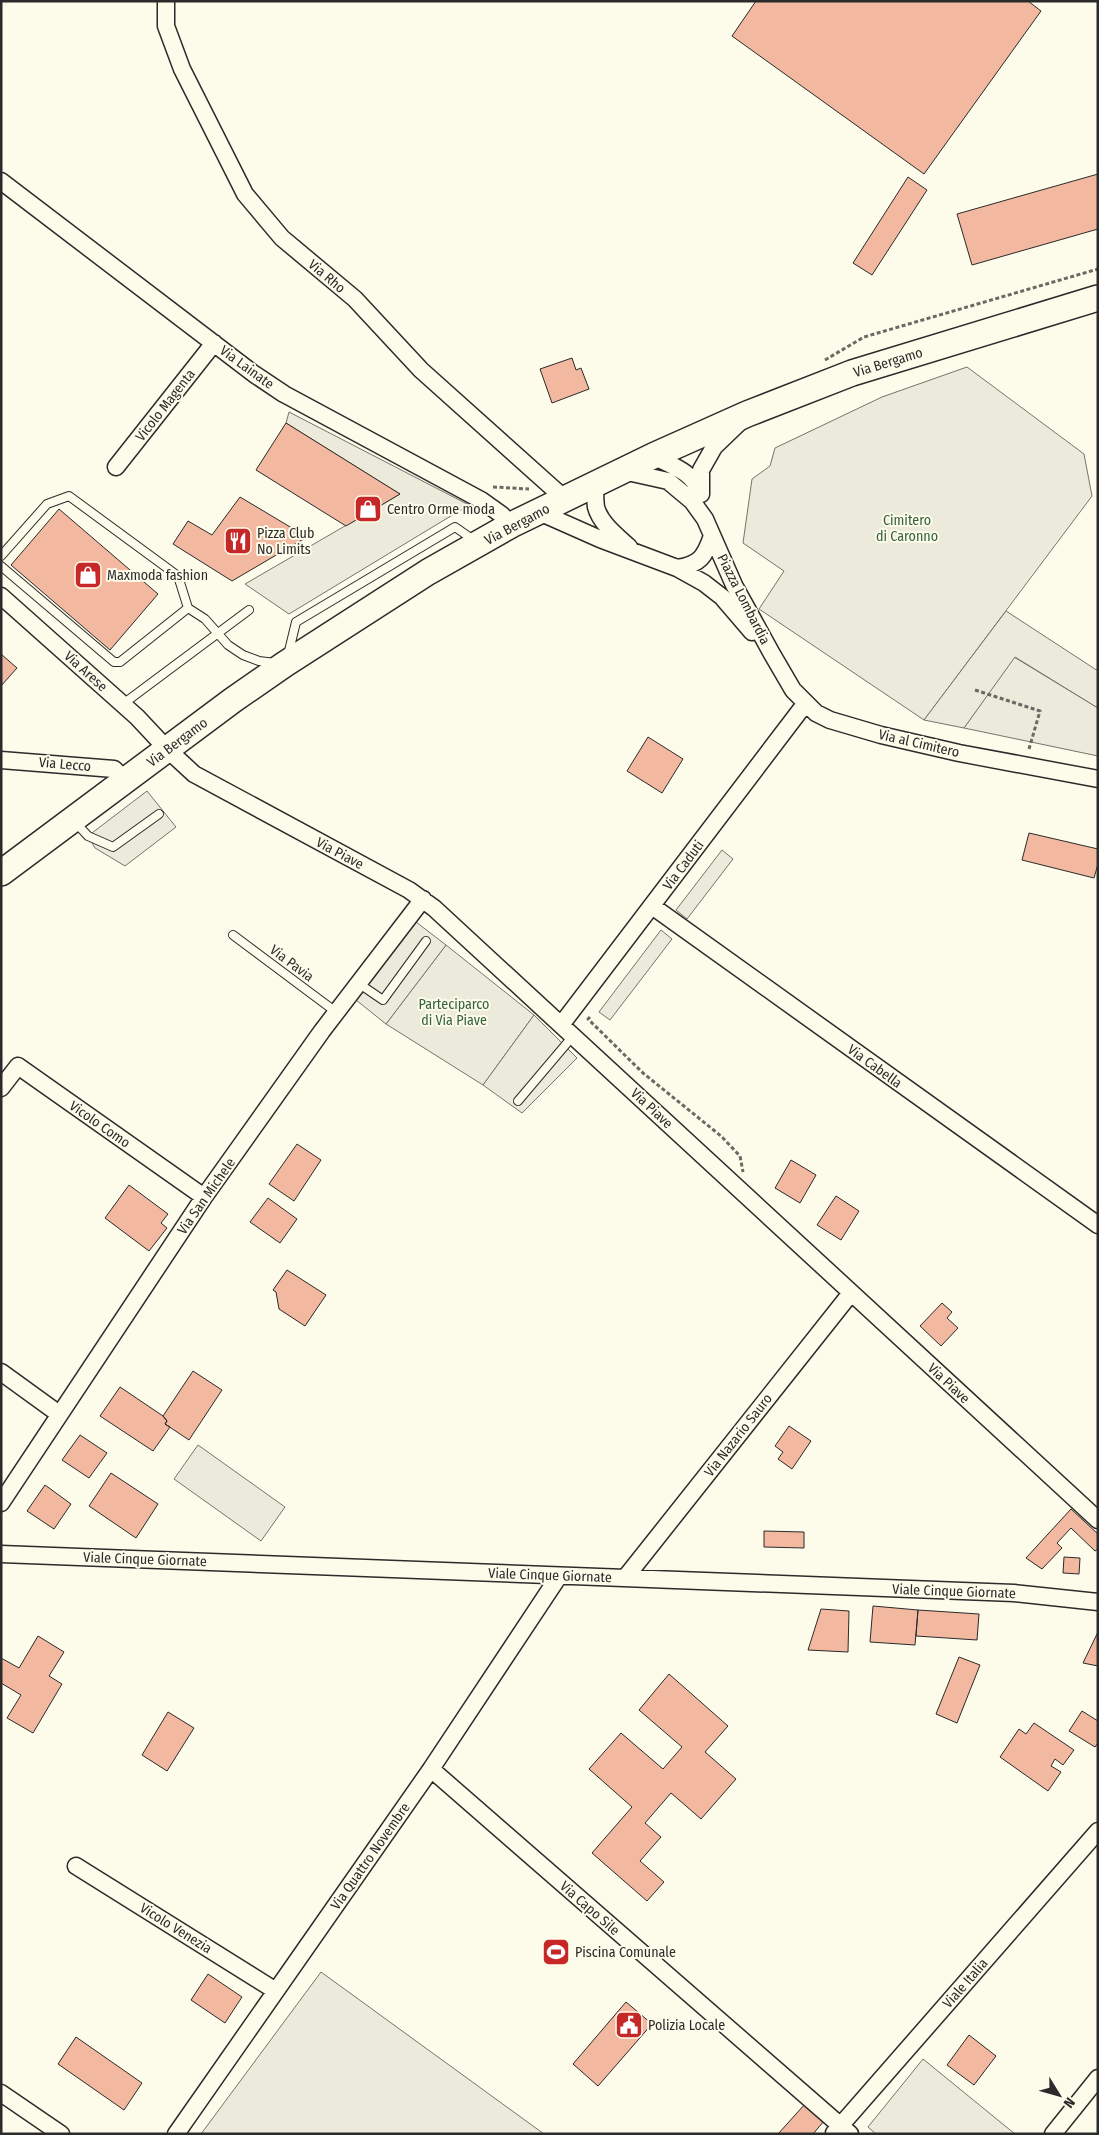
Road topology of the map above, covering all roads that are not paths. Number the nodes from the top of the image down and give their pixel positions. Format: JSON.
{"nodes":[{"id":1,"x":166,"y":1,"type":"edge"},
{"id":2,"x":1,"y":181,"type":"edge"},
{"id":3,"x":1098,"y":298,"type":"edge"},
{"id":4,"x":214,"y":343,"type":"junction"},
{"id":5,"x":747,"y":414,"type":"junction"},
{"id":6,"x":653,"y":456,"type":"junction"},
{"id":7,"x":116,"y":467,"type":"dead end"},
{"id":8,"x":621,"y":471,"type":"junction"},
{"id":9,"x":595,"y":484,"type":"junction"},
{"id":10,"x":557,"y":492,"type":"junction"},
{"id":11,"x":701,"y":494,"type":"junction"},
{"id":12,"x":539,"y":512,"type":"junction"},
{"id":13,"x":705,"y":519,"type":"junction"},
{"id":14,"x":511,"y":525,"type":"junction"},
{"id":15,"x":712,"y":536,"type":"junction"},
{"id":16,"x":632,"y":550,"type":"junction"},
{"id":17,"x":1,"y":556,"type":"edge"},
{"id":18,"x":1,"y":566,"type":"edge"},
{"id":19,"x":678,"y":568,"type":"junction"},
{"id":20,"x":1,"y":596,"type":"edge"},
{"id":21,"x":188,"y":608,"type":"junction"},
{"id":22,"x":248,"y":610,"type":"dead end"},
{"id":23,"x":218,"y":633,"type":"junction"},
{"id":24,"x":772,"y":654,"type":"junction"},
{"id":25,"x":285,"y":664,"type":"junction"},
{"id":26,"x":123,"y":704,"type":"junction"},
{"id":27,"x":805,"y":704,"type":"junction"},
{"id":28,"x":167,"y":749,"type":"junction"},
{"id":29,"x":1,"y":760,"type":"edge"},
{"id":30,"x":1098,"y":779,"type":"edge"},
{"id":31,"x":125,"y":780,"type":"junction"},
{"id":32,"x":159,"y":814,"type":"dead end"},
{"id":33,"x":73,"y":819,"type":"junction"},
{"id":34,"x":1,"y":873,"type":"edge"},
{"id":35,"x":423,"y":899,"type":"junction"},
{"id":36,"x":652,"y":906,"type":"junction"},
{"id":37,"x":233,"y":934,"type":"dead end"},
{"id":38,"x":426,"y":941,"type":"dead end"},
{"id":39,"x":358,"y":983,"type":"junction"},
{"id":40,"x":336,"y":1012,"type":"junction"},
{"id":41,"x":567,"y":1030,"type":"junction"},
{"id":42,"x":1,"y":1088,"type":"edge"},
{"id":43,"x":518,"y":1101,"type":"dead end"},
{"id":44,"x":204,"y":1197,"type":"junction"},
{"id":45,"x":1098,"y":1225,"type":"edge"},
{"id":46,"x":851,"y":1293,"type":"junction"},
{"id":47,"x":1,"y":1372,"type":"edge"},
{"id":48,"x":59,"y":1414,"type":"junction"},
{"id":49,"x":1,"y":1503,"type":"edge"},
{"id":50,"x":1098,"y":1520,"type":"edge"},
{"id":51,"x":1,"y":1554,"type":"edge"},
{"id":52,"x":559,"y":1576,"type":"junction"},
{"id":53,"x":626,"y":1578,"type":"junction"},
{"id":54,"x":1098,"y":1602,"type":"edge"},
{"id":55,"x":431,"y":1769,"type":"junction"},
{"id":56,"x":1098,"y":1831,"type":"edge"},
{"id":57,"x":76,"y":1866,"type":"dead end"},
{"id":58,"x":276,"y":1991,"type":"junction"},
{"id":59,"x":1098,"y":2078,"type":"edge"},
{"id":60,"x":1,"y":2093,"type":"edge"},
{"id":61,"x":841,"y":2131,"type":"edge"},
{"id":62,"x":178,"y":2133,"type":"edge"},
{"id":63,"x":61,"y":2134,"type":"edge"},
{"id":64,"x":1053,"y":2134,"type":"edge"}],
"edges":[{"from":1,"to":10,"type":"street","name":"Via Rho"},
{"from":2,"to":4,"type":"street","name":"Via Lainate"},
{"from":3,"to":5,"type":"main road","name":"Via Bergamo"},
{"from":4,"to":7,"type":"street","name":"Vicolo Magenta"},
{"from":4,"to":14,"type":"street","name":"Via Lainate"},
{"from":5,"to":6,"type":"main road","name":"Via Bergamo"},
{"from":5,"to":11,"type":"street","name":"Piazza Lombardia"},
{"from":6,"to":8,"type":"main road","name":"Via Bergamo"},
{"from":6,"to":11,"type":"street","name":"Piazza Lombardia"},
{"from":8,"to":9,"type":"main road","name":"Via Bergamo"},
{"from":8,"to":13,"type":"street","name":"Piazza Lombardia"},
{"from":9,"to":10,"type":"main road","name":"Via Bergamo"},
{"from":9,"to":16,"type":"street","name":"Piazza Lombardia"},
{"from":10,"to":12,"type":"main road","name":"Via Bergamo"},
{"from":11,"to":13,"type":"street","name":"Piazza Lombardia"},
{"from":12,"to":14,"type":"main road","name":"Via Bergamo"},
{"from":12,"to":16,"type":"street","name":"Piazza Lombardia"},
{"from":13,"to":15,"type":"street","name":"Piazza Lombardia"},
{"from":14,"to":25,"type":"main road","name":"Via Bergamo"},
{"from":15,"to":19,"type":"street","name":"Piazza Lombardia"},
{"from":15,"to":24,"type":"street","name":"Piazza Lombardia"},
{"from":16,"to":19,"type":"street","name":"Piazza Lombardia"},
{"from":17,"to":21,"type":"lane"},
{"from":18,"to":21,"type":"lane"},
{"from":19,"to":24,"type":"street","name":"Piazza Lombardia"},
{"from":20,"to":26,"type":"street","name":"Via Arese"},
{"from":21,"to":23,"type":"lane"},
{"from":22,"to":23,"type":"lane"},
{"from":23,"to":25,"type":"lane"},
{"from":23,"to":26,"type":"lane"},
{"from":24,"to":27,"type":"street","name":"Via al Cimitero"},
{"from":25,"to":28,"type":"main road","name":"Via Bergamo"},
{"from":26,"to":28,"type":"street","name":"Via Arese"},
{"from":27,"to":30,"type":"street","name":"Via al Cimitero"},
{"from":27,"to":36,"type":"street","name":"Via Caduti"},
{"from":28,"to":31,"type":"main road","name":"Via Bergamo"},
{"from":28,"to":35,"type":"street","name":"Via Piave"},
{"from":29,"to":31,"type":"street","name":"Via Lecco"},
{"from":31,"to":33,"type":"main road","name":"Via Bergamo"},
{"from":32,"to":33,"type":"lane"},
{"from":33,"to":34,"type":"main road","name":"Via Bergamo"},
{"from":35,"to":39,"type":"street","name":"Via San Michele"},
{"from":35,"to":41,"type":"street","name":"Via Piave"},
{"from":36,"to":41,"type":"street","name":"Via Caduti"},
{"from":36,"to":45,"type":"street","name":"Via Cabella"},
{"from":37,"to":40,"type":"lane","name":"Via Pavia"},
{"from":38,"to":39,"type":"lane"},
{"from":39,"to":40,"type":"street","name":"Via San Michele"},
{"from":40,"to":44,"type":"street","name":"Via San Michele"},
{"from":41,"to":43,"type":"lane"},
{"from":41,"to":46,"type":"street","name":"Via Piave"},
{"from":42,"to":44,"type":"street","name":"Vicolo Como"},
{"from":44,"to":48,"type":"street","name":"Via San Michele"},
{"from":46,"to":50,"type":"street","name":"Via Piave"},
{"from":46,"to":53,"type":"street","name":"Via Nazario Sauro"},
{"from":47,"to":48,"type":"street"},
{"from":48,"to":49,"type":"street","name":"Via San Michele"},
{"from":51,"to":52,"type":"street","name":"Viale Cinque Giornate"},
{"from":52,"to":53,"type":"street","name":"Viale Cinque Giornate"},
{"from":52,"to":55,"type":"street","name":"Via Quattro Novembre"},
{"from":53,"to":54,"type":"street","name":"Viale Cinque Giornate"},
{"from":55,"to":58,"type":"street","name":"Via Quattro Novembre"},
{"from":55,"to":61,"type":"street","name":"Via Capo Sile"},
{"from":56,"to":61,"type":"street","name":"Viale Italia"},
{"from":57,"to":58,"type":"street","name":"Vicolo Venezia"},
{"from":58,"to":62,"type":"street","name":"Via Quattro Novembre"},
{"from":59,"to":64,"type":"street"},
{"from":60,"to":63,"type":"street"}]}
